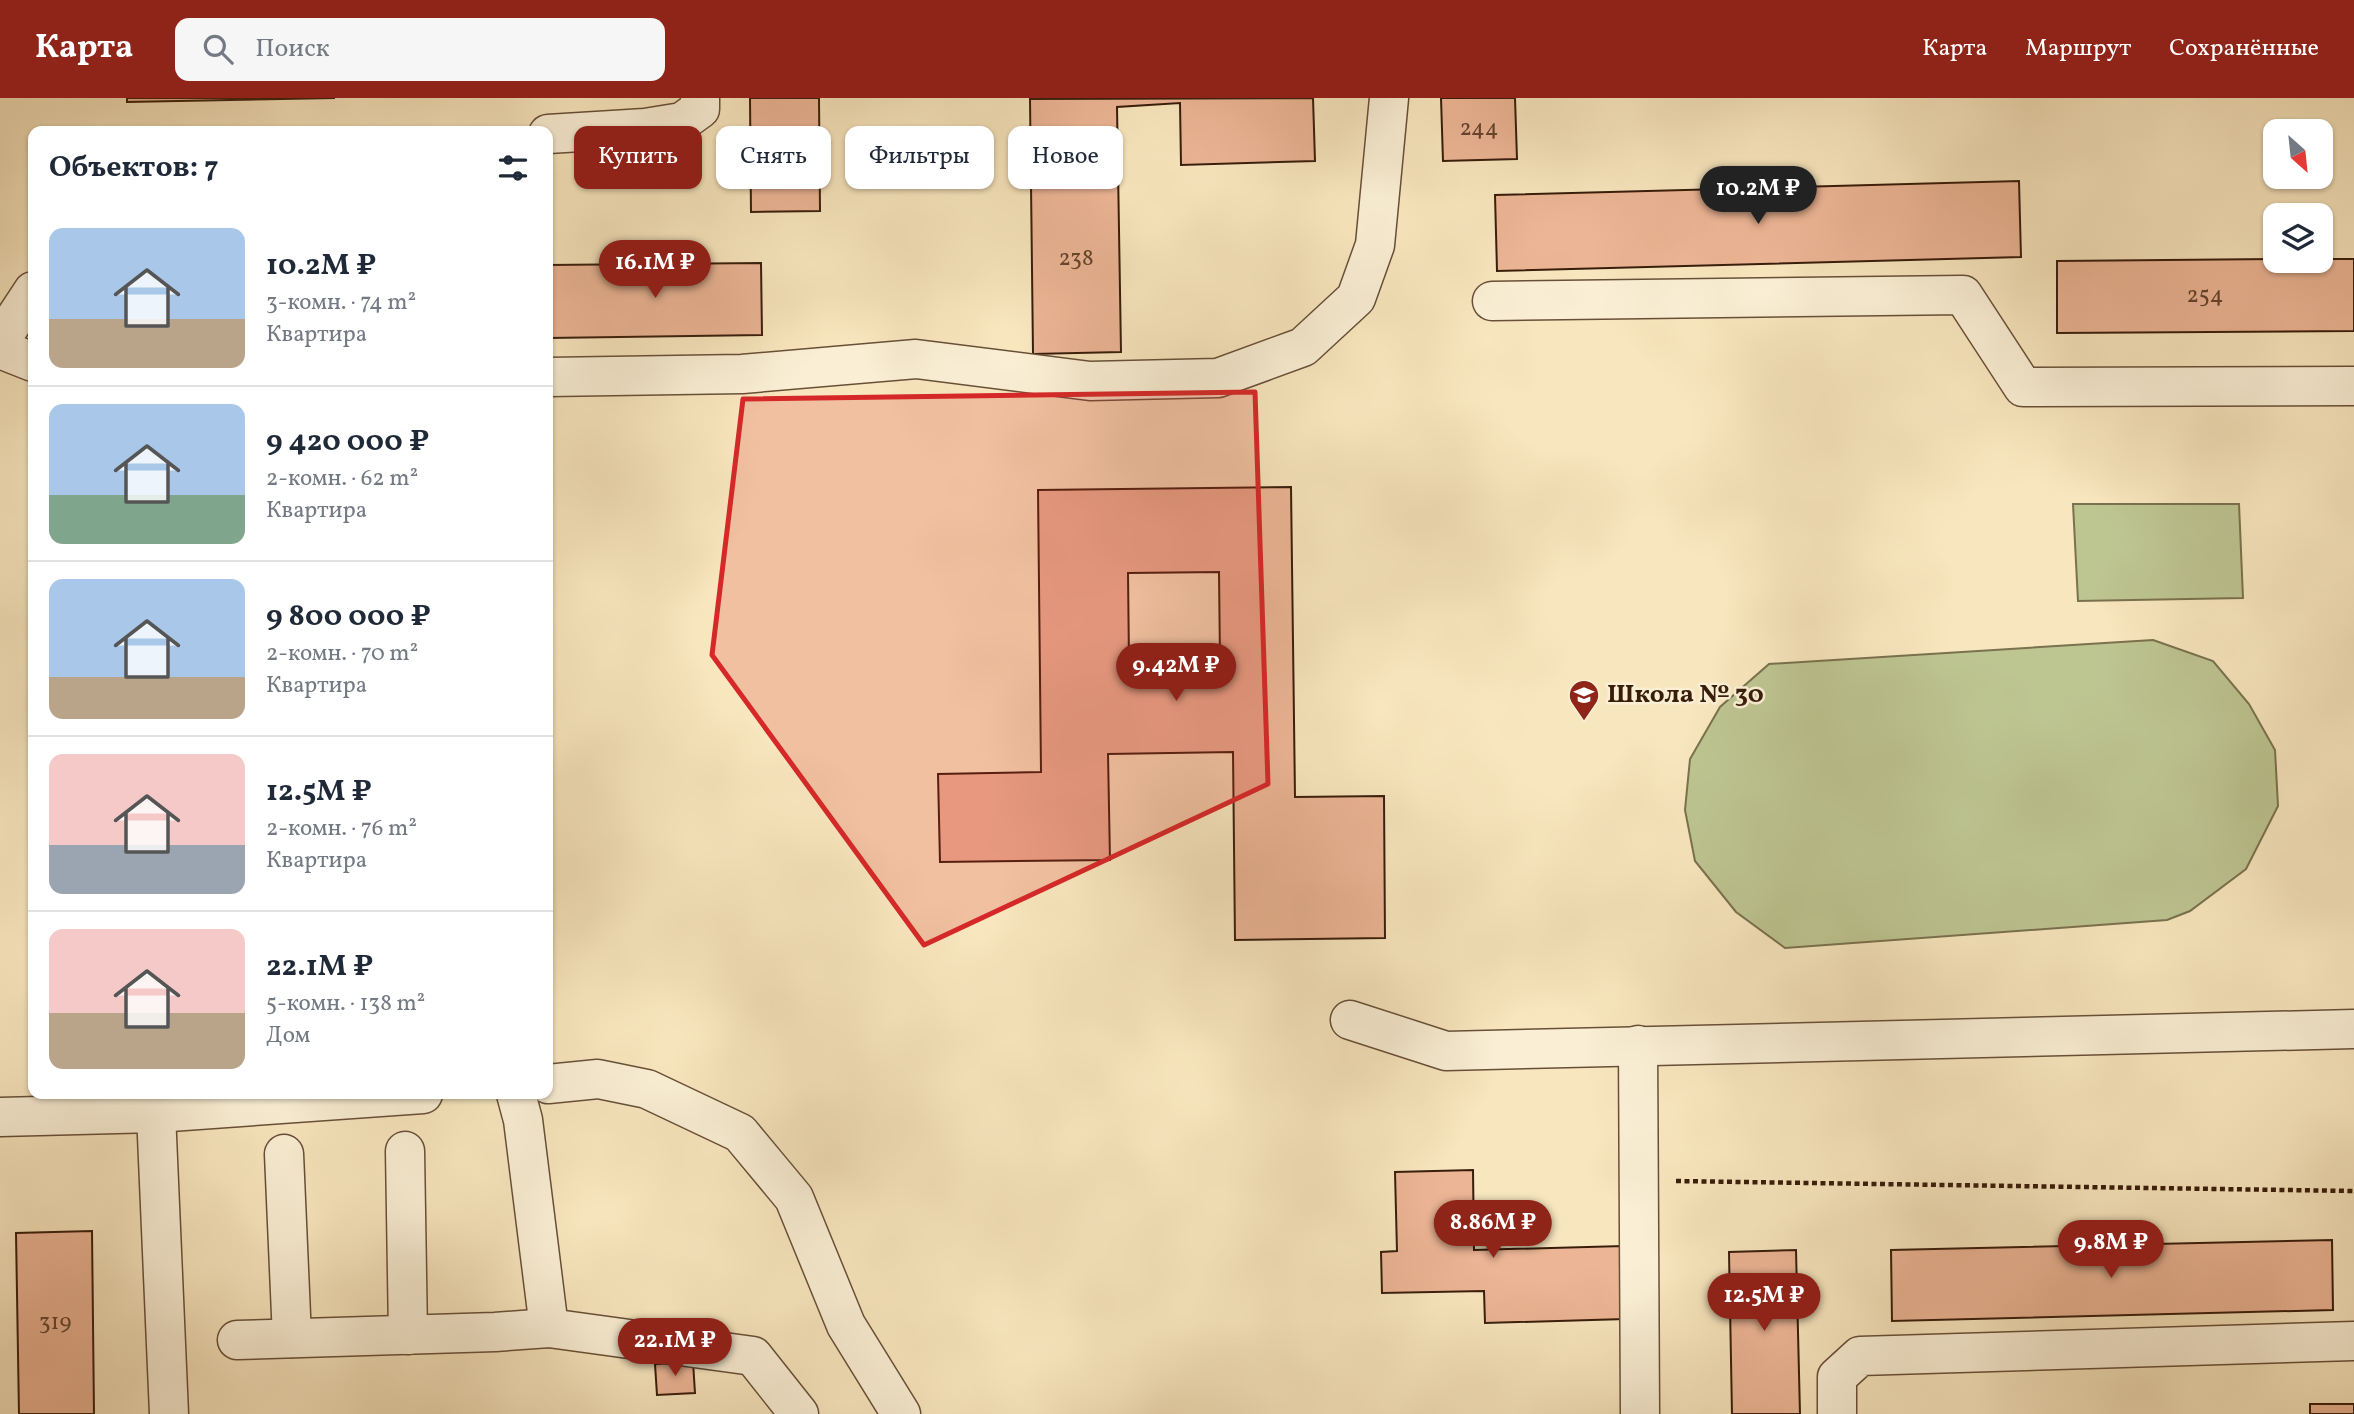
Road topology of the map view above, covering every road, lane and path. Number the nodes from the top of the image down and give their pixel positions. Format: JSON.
{"nodes":[{"id":1,"x":700,"y":98,"type":"edge"},
{"id":2,"x":1390,"y":98,"type":"edge"},
{"id":3,"x":553,"y":134,"type":"edge"},
{"id":4,"x":28,"y":299,"type":"edge"},
{"id":5,"x":1492,"y":301,"type":"dead end"},
{"id":6,"x":0,"y":341,"type":"edge"},
{"id":7,"x":0,"y":349,"type":"edge"},
{"id":8,"x":28,"y":360,"type":"edge"},
{"id":9,"x":553,"y":377,"type":"edge"},
{"id":10,"x":2354,"y":386,"type":"edge"},
{"id":11,"x":1350,"y":1020,"type":"dead end"},
{"id":12,"x":2354,"y":1029,"type":"edge"},
{"id":13,"x":1638,"y":1045,"type":"junction"},
{"id":14,"x":553,"y":1083,"type":"edge"},
{"id":15,"x":352,"y":1099,"type":"edge"},
{"id":16,"x":517,"y":1099,"type":"edge"},
{"id":17,"x":156,"y":1113,"type":"junction"},
{"id":18,"x":0,"y":1117,"type":"edge"},
{"id":19,"x":405,"y":1151,"type":"dead end"},
{"id":20,"x":284,"y":1154,"type":"dead end"},
{"id":21,"x":1639,"y":1181,"type":"junction"},
{"id":22,"x":2354,"y":1191,"type":"edge"},
{"id":23,"x":549,"y":1328,"type":"junction"},
{"id":24,"x":408,"y":1335,"type":"junction"},
{"id":25,"x":292,"y":1338,"type":"junction"},
{"id":26,"x":237,"y":1340,"type":"dead end"},
{"id":27,"x":2354,"y":1341,"type":"edge"},
{"id":28,"x":169,"y":1414,"type":"edge"},
{"id":29,"x":799,"y":1414,"type":"edge"},
{"id":30,"x":901,"y":1414,"type":"edge"},
{"id":31,"x":1640,"y":1414,"type":"edge"},
{"id":32,"x":1837,"y":1414,"type":"edge"}],
"edges":[{"from":1,"to":3,"type":"lane"},
{"from":2,"to":9,"type":"lane"},
{"from":4,"to":6,"type":"lane"},
{"from":5,"to":10,"type":"lane"},
{"from":7,"to":8,"type":"lane"},
{"from":11,"to":13,"type":"lane"},
{"from":12,"to":13,"type":"lane"},
{"from":13,"to":21,"type":"lane"},
{"from":14,"to":30,"type":"lane"},
{"from":15,"to":17,"type":"lane"},
{"from":16,"to":23,"type":"lane"},
{"from":17,"to":18,"type":"lane"},
{"from":17,"to":28,"type":"lane"},
{"from":19,"to":24,"type":"lane"},
{"from":20,"to":25,"type":"lane"},
{"from":21,"to":22,"type":"path"},
{"from":21,"to":31,"type":"lane"},
{"from":23,"to":24,"type":"lane"},
{"from":23,"to":29,"type":"lane"},
{"from":24,"to":25,"type":"lane"},
{"from":25,"to":26,"type":"lane"},
{"from":27,"to":32,"type":"lane"}]}
